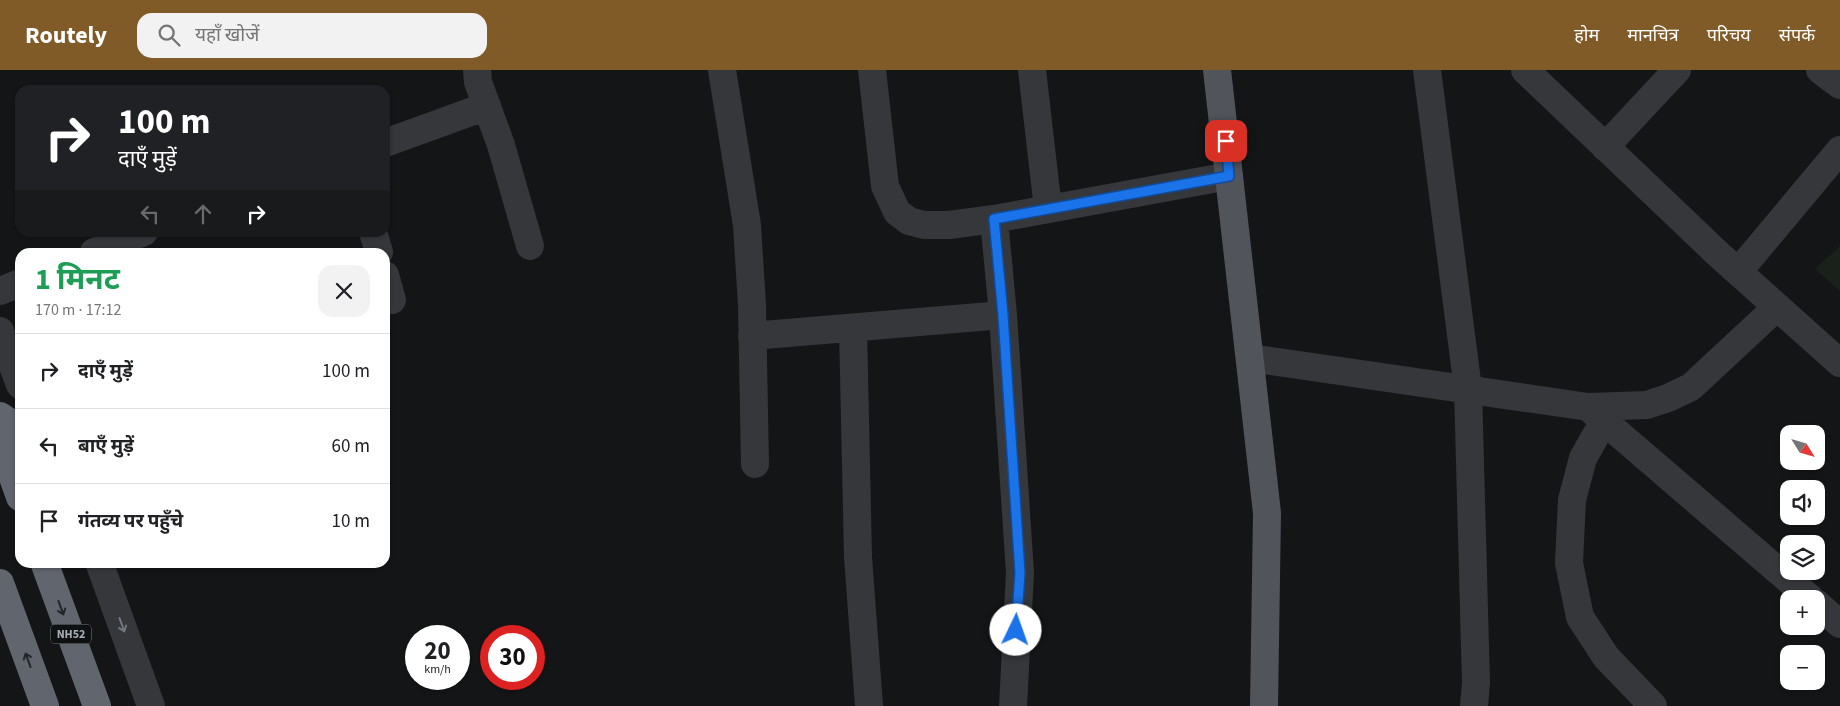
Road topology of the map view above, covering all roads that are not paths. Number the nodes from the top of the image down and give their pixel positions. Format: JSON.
{"nodes":[{"id":1,"x":477,"y":70,"type":"edge"},
{"id":2,"x":722,"y":70,"type":"edge"},
{"id":3,"x":872,"y":70,"type":"edge"},
{"id":4,"x":1032,"y":70,"type":"edge"},
{"id":5,"x":1217,"y":70,"type":"edge"},
{"id":6,"x":1428,"y":70,"type":"edge"},
{"id":7,"x":1524,"y":70,"type":"edge"},
{"id":8,"x":1677,"y":70,"type":"edge"},
{"id":9,"x":1820,"y":70,"type":"edge"},
{"id":10,"x":1840,"y":85,"type":"edge"},
{"id":11,"x":487,"y":106,"type":"junction"},
{"id":12,"x":390,"y":140,"type":"edge"},
{"id":13,"x":1605,"y":147,"type":"junction"},
{"id":14,"x":1840,"y":150,"type":"edge"},
{"id":15,"x":1229,"y":176,"type":"junction"},
{"id":16,"x":1048,"y":209,"type":"junction"},
{"id":17,"x":994,"y":219,"type":"junction"},
{"id":18,"x":132,"y":237,"type":"edge"},
{"id":19,"x":530,"y":246,"type":"dead end"},
{"id":20,"x":104,"y":248,"type":"edge"},
{"id":21,"x":1738,"y":272,"type":"junction"},
{"id":22,"x":15,"y":285,"type":"edge"},
{"id":23,"x":0,"y":291,"type":"edge"},
{"id":24,"x":1777,"y":307,"type":"junction"},
{"id":25,"x":1003,"y":315,"type":"junction"},
{"id":26,"x":853,"y":328,"type":"junction"},
{"id":27,"x":0,"y":331,"type":"edge"},
{"id":28,"x":752,"y":336,"type":"junction"},
{"id":29,"x":1250,"y":358,"type":"junction"},
{"id":30,"x":1840,"y":363,"type":"edge"},
{"id":31,"x":15,"y":372,"type":"edge"},
{"id":32,"x":1468,"y":389,"type":"junction"},
{"id":33,"x":1596,"y":414,"type":"junction"},
{"id":34,"x":0,"y":416,"type":"edge"},
{"id":35,"x":15,"y":426,"type":"edge"},
{"id":36,"x":0,"y":441,"type":"edge"},
{"id":37,"x":755,"y":464,"type":"dead end"},
{"id":38,"x":15,"y":483,"type":"edge"},
{"id":39,"x":46,"y":568,"type":"edge"},
{"id":40,"x":101,"y":568,"type":"edge"},
{"id":41,"x":0,"y":583,"type":"edge"},
{"id":42,"x":1801,"y":590,"type":"edge"},
{"id":43,"x":1825,"y":612,"type":"edge"},
{"id":44,"x":1840,"y":624,"type":"edge"},
{"id":45,"x":45,"y":706,"type":"edge"},
{"id":46,"x":97,"y":706,"type":"edge"},
{"id":47,"x":151,"y":706,"type":"edge"},
{"id":48,"x":869,"y":706,"type":"edge"},
{"id":49,"x":1012,"y":706,"type":"edge"},
{"id":50,"x":1264,"y":706,"type":"edge"},
{"id":51,"x":1474,"y":706,"type":"edge"},
{"id":52,"x":1653,"y":706,"type":"edge"}],
"edges":[{"from":1,"to":11,"type":"street"},
{"from":2,"to":28,"type":"street"},
{"from":3,"to":17,"type":"street"},
{"from":4,"to":16,"type":"street"},
{"from":5,"to":15,"type":"main road"},
{"from":6,"to":32,"type":"street"},
{"from":7,"to":13,"type":"street"},
{"from":8,"to":13,"type":"street"},
{"from":9,"to":10,"type":"street"},
{"from":11,"to":12,"type":"street"},
{"from":11,"to":19,"type":"street"},
{"from":13,"to":21,"type":"street"},
{"from":14,"to":21,"type":"street"},
{"from":15,"to":16,"type":"street"},
{"from":15,"to":29,"type":"main road"},
{"from":16,"to":17,"type":"street"},
{"from":17,"to":25,"type":"street"},
{"from":18,"to":20,"type":"street"},
{"from":21,"to":24,"type":"street"},
{"from":22,"to":23,"type":"street"},
{"from":24,"to":30,"type":"street"},
{"from":24,"to":33,"type":"street"},
{"from":25,"to":26,"type":"street"},
{"from":25,"to":49,"type":"street"},
{"from":26,"to":28,"type":"street"},
{"from":26,"to":48,"type":"street"},
{"from":27,"to":31,"type":"street"},
{"from":28,"to":37,"type":"street"},
{"from":29,"to":32,"type":"street"},
{"from":29,"to":50,"type":"main road"},
{"from":32,"to":33,"type":"street"},
{"from":32,"to":51,"type":"street"},
{"from":33,"to":42,"type":"street"},
{"from":33,"to":52,"type":"street"},
{"from":34,"to":35,"type":"highway"},
{"from":36,"to":38,"type":"highway"},
{"from":39,"to":46,"type":"highway","number":"NH52","one_way":true},
{"from":40,"to":47,"type":"street","one_way":true},
{"from":45,"to":41,"type":"highway","one_way":true},
{"from":43,"to":44,"type":"street"}]}
